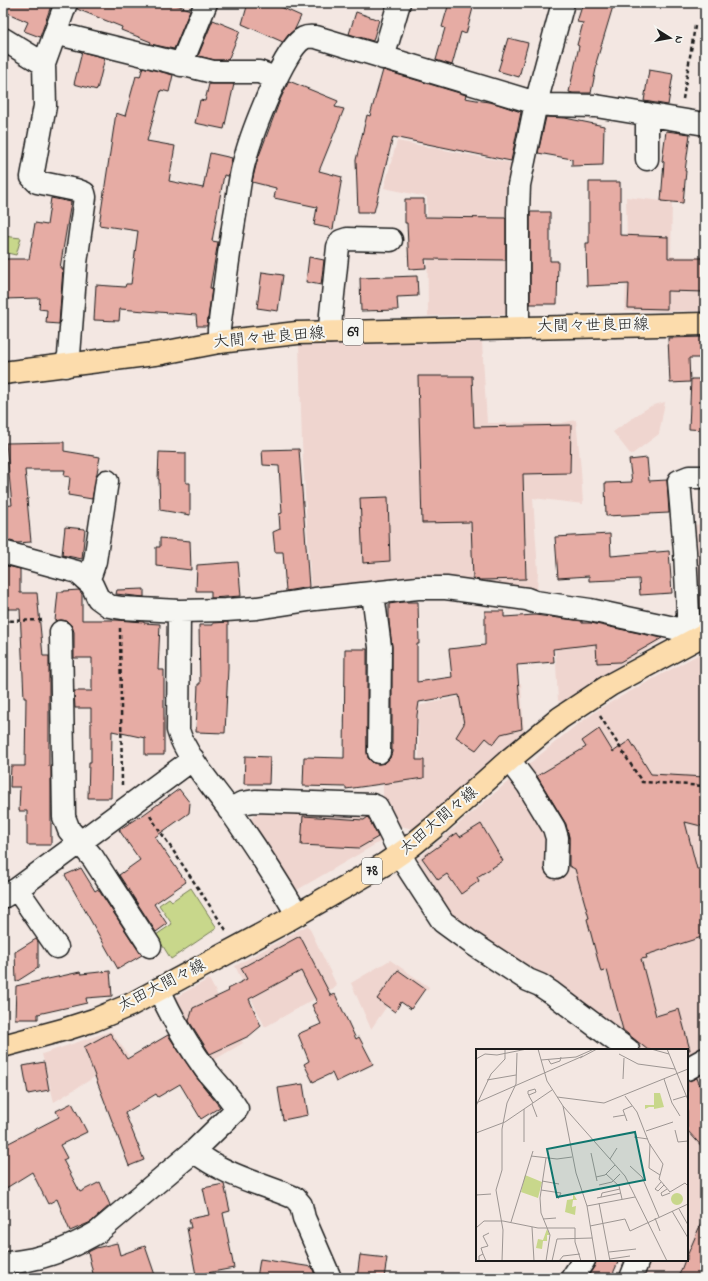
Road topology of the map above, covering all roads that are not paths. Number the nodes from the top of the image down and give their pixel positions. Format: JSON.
{"nodes":[{"id":1,"x":66,"y":3,"type":"edge"},
{"id":2,"x":206,"y":3,"type":"edge"},
{"id":3,"x":399,"y":3,"type":"edge"},
{"id":4,"x":564,"y":3,"type":"edge"},
{"id":5,"x":55,"y":33,"type":"junction"},
{"id":6,"x":3,"y":39,"type":"edge"},
{"id":7,"x":383,"y":58,"type":"junction"},
{"id":8,"x":44,"y":64,"type":"junction"},
{"id":9,"x":181,"y":65,"type":"junction"},
{"id":10,"x":276,"y":78,"type":"junction"},
{"id":11,"x":536,"y":103,"type":"junction"},
{"id":12,"x":647,"y":114,"type":"junction"},
{"id":13,"x":705,"y":124,"type":"edge"},
{"id":14,"x":647,"y":159,"type":"dead end"},
{"id":15,"x":391,"y":240,"type":"dead end"},
{"id":16,"x":705,"y":324,"type":"edge"},
{"id":17,"x":518,"y":328,"type":"junction"},
{"id":18,"x":330,"y":332,"type":"junction"},
{"id":19,"x":219,"y":342,"type":"junction"},
{"id":20,"x":65,"y":366,"type":"junction"},
{"id":21,"x":3,"y":373,"type":"edge"},
{"id":22,"x":705,"y":477,"type":"edge"},
{"id":23,"x":107,"y":481,"type":"dead end"},
{"id":24,"x":3,"y":552,"type":"edge"},
{"id":25,"x":86,"y":579,"type":"junction"},
{"id":26,"x":374,"y":594,"type":"junction"},
{"id":27,"x":179,"y":610,"type":"junction"},
{"id":28,"x":61,"y":632,"type":"road end"},
{"id":29,"x":695,"y":635,"type":"edge"},
{"id":30,"x":379,"y":752,"type":"dead end"},
{"id":31,"x":193,"y":759,"type":"junction"},
{"id":32,"x":509,"y":760,"type":"junction"},
{"id":33,"x":229,"y":810,"type":"junction"},
{"id":34,"x":79,"y":843,"type":"junction"},
{"id":35,"x":400,"y":853,"type":"junction"},
{"id":36,"x":556,"y":867,"type":"dead end"},
{"id":37,"x":8,"y":888,"type":"edge"},
{"id":38,"x":297,"y":914,"type":"junction"},
{"id":39,"x":57,"y":946,"type":"dead end"},
{"id":40,"x":150,"y":946,"type":"dead end"},
{"id":41,"x":159,"y":989,"type":"junction"},
{"id":42,"x":3,"y":1046,"type":"edge"},
{"id":43,"x":627,"y":1049,"type":"edge"},
{"id":44,"x":705,"y":1059,"type":"edge"},
{"id":45,"x":688,"y":1068,"type":"edge"},
{"id":46,"x":194,"y":1151,"type":"junction"},
{"id":47,"x":583,"y":1261,"type":"edge"},
{"id":48,"x":638,"y":1261,"type":"edge"},
{"id":49,"x":3,"y":1264,"type":"edge"},
{"id":50,"x":330,"y":1278,"type":"edge"},
{"id":51,"x":572,"y":1278,"type":"edge"},
{"id":52,"x":631,"y":1278,"type":"edge"}],
"edges":[{"from":1,"to":5,"type":"street"},
{"from":2,"to":9,"type":"street"},
{"from":3,"to":7,"type":"street"},
{"from":4,"to":11,"type":"street"},
{"from":5,"to":8,"type":"street"},
{"from":5,"to":9,"type":"street"},
{"from":6,"to":8,"type":"street"},
{"from":7,"to":10,"type":"street"},
{"from":7,"to":11,"type":"street"},
{"from":8,"to":20,"type":"street"},
{"from":9,"to":10,"type":"street"},
{"from":10,"to":19,"type":"street"},
{"from":11,"to":12,"type":"street"},
{"from":11,"to":17,"type":"street"},
{"from":12,"to":13,"type":"street"},
{"from":12,"to":14,"type":"street"},
{"from":15,"to":18,"type":"street"},
{"from":16,"to":17,"type":"main road","name":"大間々世良田線","number":"69"},
{"from":17,"to":18,"type":"main road","name":"大間々世良田線","number":"69"},
{"from":18,"to":19,"type":"main road","name":"大間々世良田線","number":"69"},
{"from":19,"to":20,"type":"main road","name":"大間々世良田線","number":"69"},
{"from":20,"to":21,"type":"main road","name":"大間々世良田線","number":"69"},
{"from":22,"to":29,"type":"street"},
{"from":23,"to":25,"type":"street"},
{"from":24,"to":25,"type":"street"},
{"from":25,"to":27,"type":"street"},
{"from":26,"to":27,"type":"street"},
{"from":26,"to":29,"type":"street"},
{"from":26,"to":30,"type":"street"},
{"from":27,"to":31,"type":"street"},
{"from":28,"to":34,"type":"street"},
{"from":29,"to":32,"type":"main road","name":"太田大間々線","number":"78"},
{"from":31,"to":33,"type":"street"},
{"from":31,"to":34,"type":"street"},
{"from":32,"to":35,"type":"main road","name":"太田大間々線","number":"78"},
{"from":32,"to":36,"type":"street"},
{"from":33,"to":35,"type":"street"},
{"from":33,"to":38,"type":"street"},
{"from":34,"to":37,"type":"street"},
{"from":34,"to":40,"type":"street"},
{"from":35,"to":38,"type":"main road","name":"太田大間々線","number":"78"},
{"from":35,"to":43,"type":"street"},
{"from":37,"to":39,"type":"street"},
{"from":38,"to":41,"type":"main road","name":"太田大間々線","number":"78"},
{"from":41,"to":42,"type":"main road","name":"太田大間々線","number":"78"},
{"from":41,"to":46,"type":"street"},
{"from":44,"to":45,"type":"street"},
{"from":46,"to":49,"type":"street"},
{"from":46,"to":50,"type":"street"},
{"from":47,"to":51,"type":"street"},
{"from":48,"to":52,"type":"street"}]}
